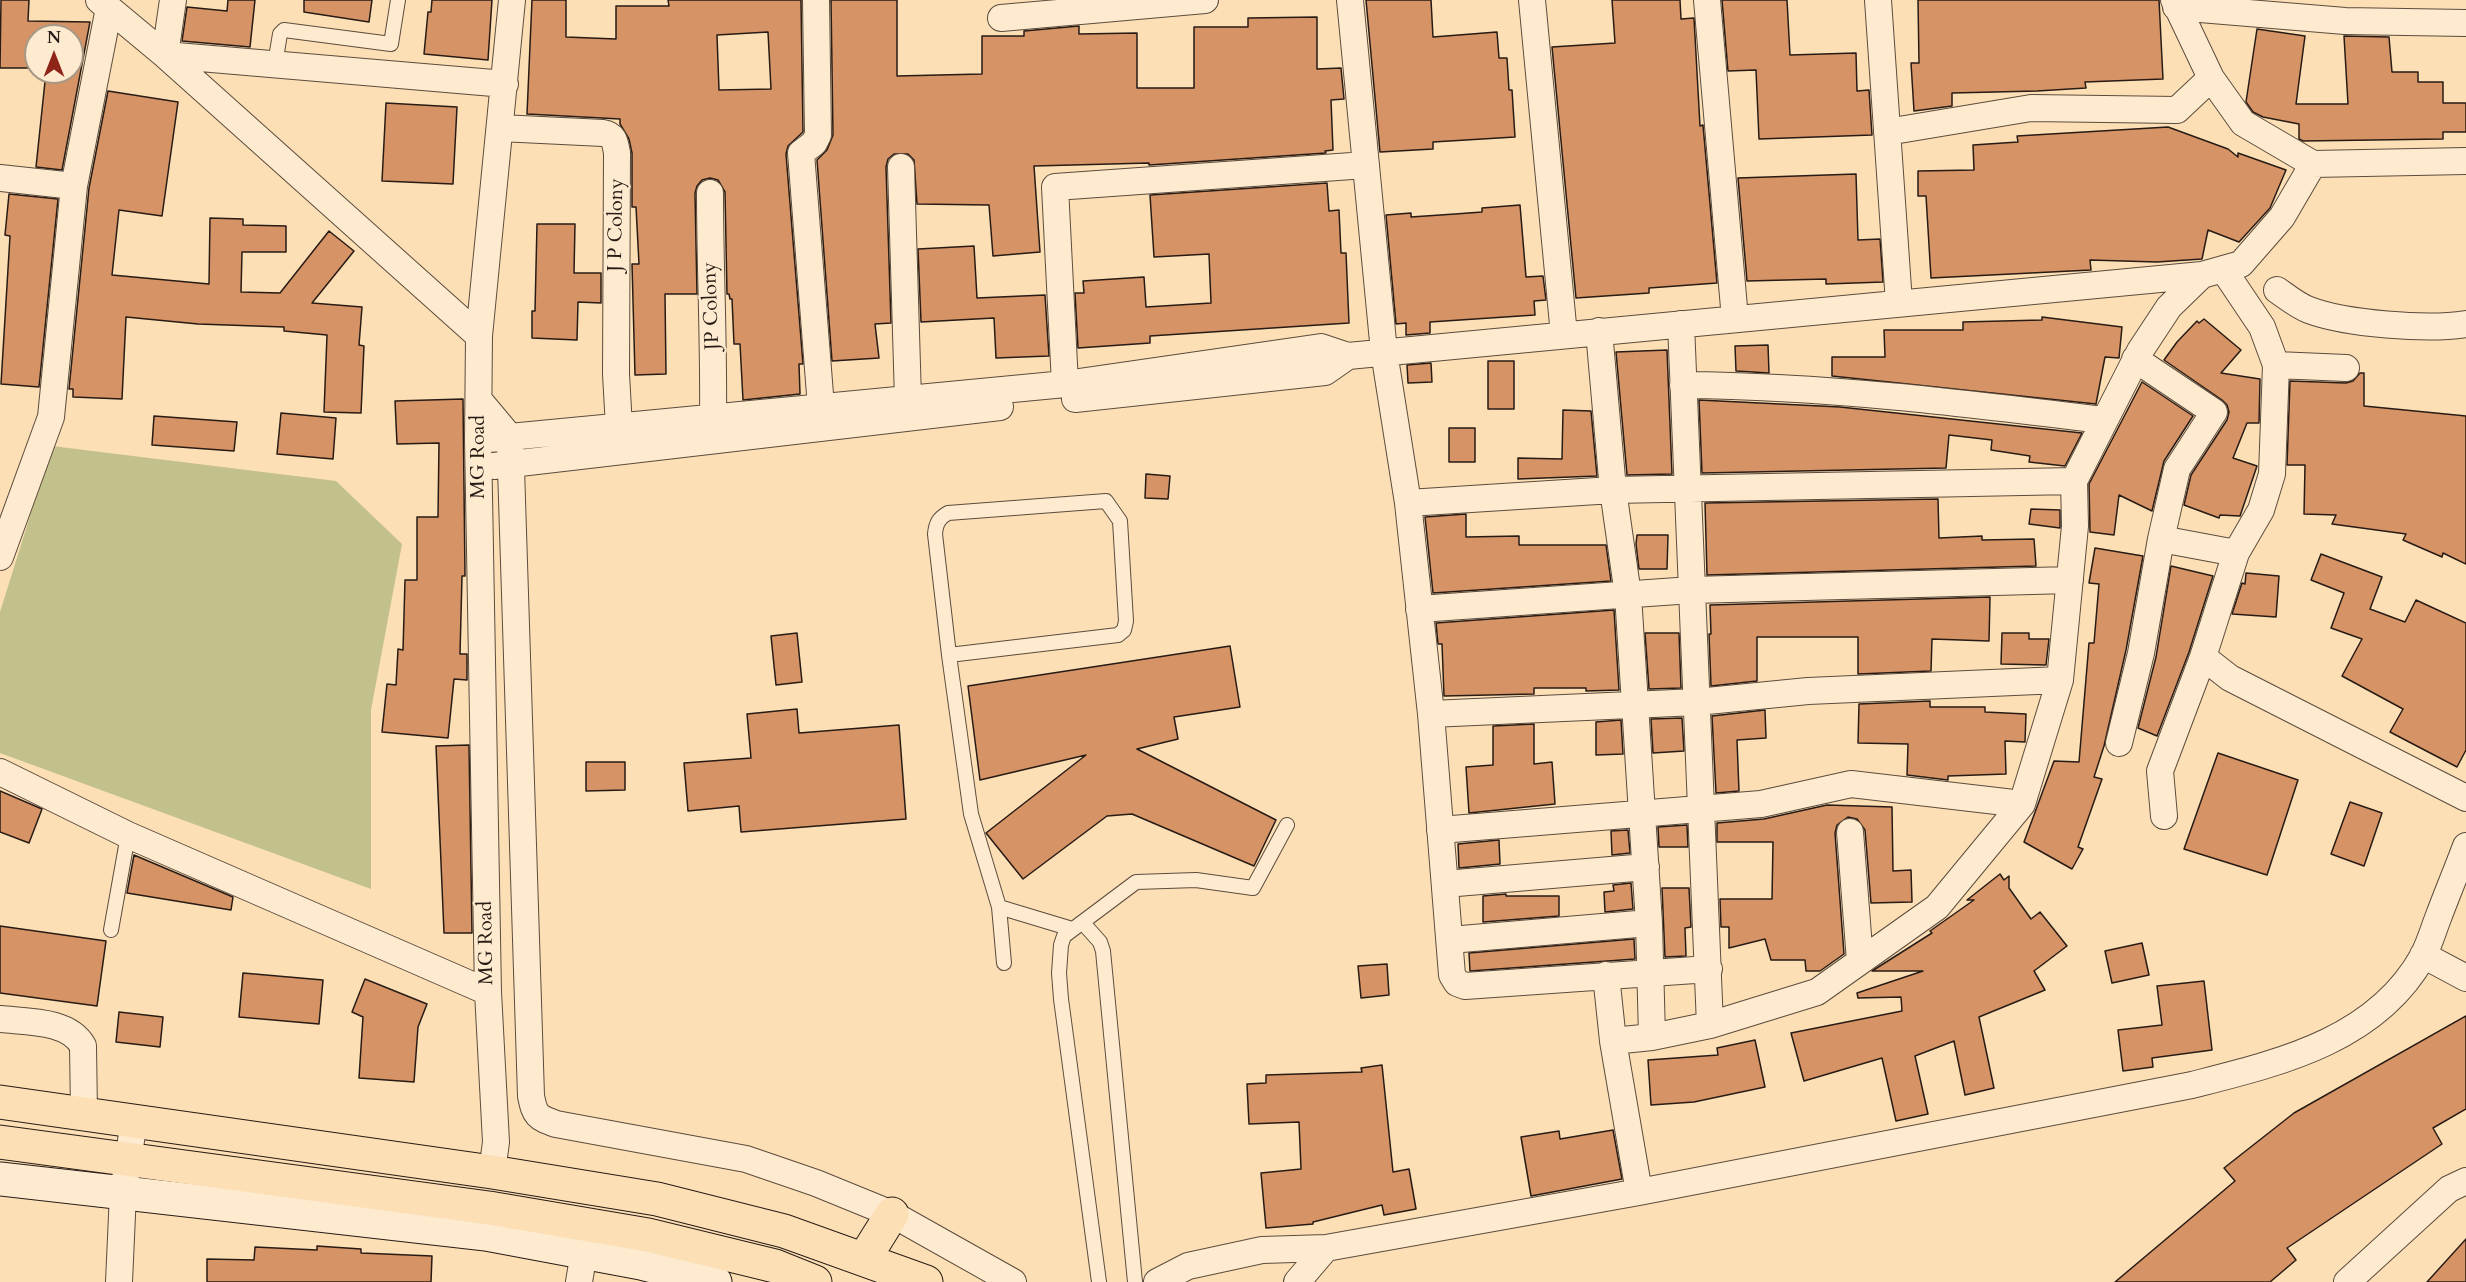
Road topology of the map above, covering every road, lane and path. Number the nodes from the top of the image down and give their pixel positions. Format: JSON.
{"nodes":[{"id":1,"x":173,"y":0,"type":"edge"},
{"id":2,"x":398,"y":0,"type":"edge"},
{"id":3,"x":512,"y":0,"type":"edge"},
{"id":4,"x":816,"y":0,"type":"edge"},
{"id":5,"x":1205,"y":0,"type":"edge"},
{"id":6,"x":1350,"y":0,"type":"edge"},
{"id":7,"x":1532,"y":0,"type":"edge"},
{"id":8,"x":1707,"y":0,"type":"edge"},
{"id":9,"x":1878,"y":0,"type":"edge"},
{"id":10,"x":104,"y":4,"type":"edge"},
{"id":11,"x":2175,"y":4,"type":"edge"},
{"id":12,"x":1002,"y":18,"type":"dead end"},
{"id":13,"x":2466,"y":22,"type":"edge"},
{"id":14,"x":391,"y":44,"type":"junction"},
{"id":15,"x":165,"y":55,"type":"junction"},
{"id":16,"x":274,"y":64,"type":"junction"},
{"id":17,"x":388,"y":74,"type":"junction"},
{"id":18,"x":2211,"y":78,"type":"junction"},
{"id":19,"x":505,"y":84,"type":"junction"},
{"id":20,"x":500,"y":128,"type":"junction"},
{"id":21,"x":1887,"y":132,"type":"junction"},
{"id":22,"x":2466,"y":161,"type":"edge"},
{"id":23,"x":2313,"y":164,"type":"junction"},
{"id":24,"x":1366,"y":165,"type":"junction"},
{"id":25,"x":901,"y":167,"type":"dead end"},
{"id":26,"x":0,"y":178,"type":"edge"},
{"id":27,"x":74,"y":186,"type":"junction"},
{"id":28,"x":710,"y":193,"type":"dead end"},
{"id":29,"x":2212,"y":272,"type":"junction"},
{"id":30,"x":2277,"y":290,"type":"dead end"},
{"id":31,"x":1899,"y":303,"type":"junction"},
{"id":32,"x":1735,"y":319,"type":"junction"},
{"id":33,"x":1681,"y":324,"type":"junction"},
{"id":34,"x":2466,"y":324,"type":"edge"},
{"id":35,"x":1599,"y":331,"type":"junction"},
{"id":36,"x":1564,"y":335,"type":"junction"},
{"id":37,"x":479,"y":336,"type":"junction"},
{"id":38,"x":1384,"y":352,"type":"junction"},
{"id":39,"x":1323,"y":359,"type":"junction"},
{"id":40,"x":2135,"y":359,"type":"junction"},
{"id":41,"x":2276,"y":365,"type":"junction"},
{"id":42,"x":2346,"y":369,"type":"dead end"},
{"id":43,"x":1065,"y":384,"type":"junction"},
{"id":44,"x":1683,"y":385,"type":"junction"},
{"id":45,"x":908,"y":399,"type":"junction"},
{"id":46,"x":479,"y":400,"type":"junction"},
{"id":47,"x":821,"y":407,"type":"junction"},
{"id":48,"x":712,"y":418,"type":"junction"},
{"id":49,"x":2103,"y":420,"type":"junction"},
{"id":50,"x":619,"y":427,"type":"junction"},
{"id":51,"x":510,"y":437,"type":"junction"},
{"id":52,"x":478,"y":440,"type":"junction"},
{"id":53,"x":510,"y":464,"type":"junction"},
{"id":54,"x":479,"y":467,"type":"junction"},
{"id":55,"x":2074,"y":481,"type":"junction"},
{"id":56,"x":1688,"y":488,"type":"junction"},
{"id":57,"x":1613,"y":490,"type":"junction"},
{"id":58,"x":1408,"y":503,"type":"junction"},
{"id":59,"x":2162,"y":539,"type":"junction"},
{"id":60,"x":2236,"y":553,"type":"junction"},
{"id":61,"x":0,"y":557,"type":"edge"},
{"id":62,"x":2070,"y":580,"type":"junction"},
{"id":63,"x":1692,"y":590,"type":"junction"},
{"id":64,"x":1628,"y":595,"type":"junction"},
{"id":65,"x":1419,"y":609,"type":"junction"},
{"id":66,"x":948,"y":655,"type":"junction"},
{"id":67,"x":2203,"y":657,"type":"junction"},
{"id":68,"x":2060,"y":680,"type":"junction"},
{"id":69,"x":1697,"y":702,"type":"junction"},
{"id":70,"x":1635,"y":705,"type":"junction"},
{"id":71,"x":1431,"y":714,"type":"junction"},
{"id":72,"x":2119,"y":743,"type":"dead end"},
{"id":73,"x":0,"y":772,"type":"edge"},
{"id":74,"x":2466,"y":798,"type":"edge"},
{"id":75,"x":2022,"y":804,"type":"junction"},
{"id":76,"x":1702,"y":809,"type":"junction"},
{"id":77,"x":1643,"y":814,"type":"junction"},
{"id":78,"x":2164,"y":816,"type":"dead end"},
{"id":79,"x":1287,"y":825,"type":"dead end"},
{"id":80,"x":1440,"y":830,"type":"junction"},
{"id":81,"x":1850,"y":832,"type":"dead end"},
{"id":82,"x":128,"y":834,"type":"junction"},
{"id":83,"x":2466,"y":846,"type":"edge"},
{"id":84,"x":1646,"y":867,"type":"junction"},
{"id":85,"x":1445,"y":884,"type":"junction"},
{"id":86,"x":999,"y":907,"type":"junction"},
{"id":87,"x":1649,"y":923,"type":"junction"},
{"id":88,"x":1078,"y":926,"type":"junction"},
{"id":89,"x":111,"y":930,"type":"dead end"},
{"id":90,"x":1450,"y":940,"type":"junction"},
{"id":91,"x":2423,"y":955,"type":"junction"},
{"id":92,"x":1860,"y":961,"type":"junction"},
{"id":93,"x":1004,"y":963,"type":"dead end"},
{"id":94,"x":1709,"y":969,"type":"junction"},
{"id":95,"x":1651,"y":972,"type":"junction"},
{"id":96,"x":1606,"y":975,"type":"junction"},
{"id":97,"x":2466,"y":978,"type":"edge"},
{"id":98,"x":488,"y":992,"type":"junction"},
{"id":99,"x":0,"y":1018,"type":"edge"},
{"id":100,"x":1710,"y":1025,"type":"junction"},
{"id":101,"x":1652,"y":1037,"type":"junction"},
{"id":102,"x":1612,"y":1041,"type":"junction"},
{"id":103,"x":0,"y":1102,"type":"edge"},
{"id":104,"x":84,"y":1113,"type":"junction"},
{"id":105,"x":134,"y":1121,"type":"junction"},
{"id":106,"x":0,"y":1142,"type":"edge"},
{"id":107,"x":128,"y":1160,"type":"junction"},
{"id":108,"x":492,"y":1172,"type":"junction"},
{"id":109,"x":0,"y":1179,"type":"edge"},
{"id":110,"x":2466,"y":1181,"type":"edge"},
{"id":111,"x":1639,"y":1192,"type":"junction"},
{"id":112,"x":123,"y":1193,"type":"junction"},
{"id":113,"x":892,"y":1214,"type":"junction"},
{"id":114,"x":487,"y":1221,"type":"junction"},
{"id":115,"x":1326,"y":1248,"type":"junction"},
{"id":116,"x":864,"y":1259,"type":"junction"},
{"id":117,"x":581,"y":1267,"type":"edge"},
{"id":118,"x":119,"y":1282,"type":"edge"},
{"id":119,"x":716,"y":1282,"type":"edge"},
{"id":120,"x":815,"y":1282,"type":"edge"},
{"id":121,"x":926,"y":1282,"type":"edge"},
{"id":122,"x":1013,"y":1282,"type":"edge"},
{"id":123,"x":1099,"y":1282,"type":"edge"},
{"id":124,"x":1134,"y":1282,"type":"edge"},
{"id":125,"x":1157,"y":1282,"type":"edge"},
{"id":126,"x":1297,"y":1282,"type":"edge"},
{"id":127,"x":2347,"y":1282,"type":"edge"}],
"edges":[{"from":1,"to":15,"type":"street"},
{"from":2,"to":14,"type":"lane"},
{"from":3,"to":19,"type":"street"},
{"from":4,"to":47,"type":"street"},
{"from":5,"to":12,"type":"street"},
{"from":6,"to":24,"type":"street"},
{"from":7,"to":36,"type":"street"},
{"from":8,"to":32,"type":"street"},
{"from":9,"to":21,"type":"street"},
{"from":10,"to":15,"type":"street"},
{"from":10,"to":27,"type":"street"},
{"from":11,"to":13,"type":"street"},
{"from":11,"to":18,"type":"street"},
{"from":14,"to":16,"type":"lane"},
{"from":14,"to":17,"type":"lane"},
{"from":15,"to":16,"type":"street"},
{"from":15,"to":37,"type":"street"},
{"from":16,"to":17,"type":"street"},
{"from":17,"to":19,"type":"street"},
{"from":18,"to":21,"type":"street"},
{"from":18,"to":23,"type":"street"},
{"from":19,"to":20,"type":"street"},
{"from":20,"to":37,"type":"street"},
{"from":20,"to":50,"type":"street","name":"J P Colony"},
{"from":21,"to":31,"type":"street"},
{"from":22,"to":23,"type":"street"},
{"from":23,"to":29,"type":"street"},
{"from":24,"to":38,"type":"street"},
{"from":24,"to":43,"type":"street"},
{"from":25,"to":45,"type":"street"},
{"from":26,"to":27,"type":"street"},
{"from":27,"to":61,"type":"street"},
{"from":28,"to":48,"type":"street","name":"JP Colony"},
{"from":29,"to":31,"type":"street"},
{"from":29,"to":40,"type":"street"},
{"from":29,"to":41,"type":"street"},
{"from":30,"to":34,"type":"street"},
{"from":31,"to":32,"type":"street"},
{"from":32,"to":33,"type":"street"},
{"from":33,"to":35,"type":"street"},
{"from":33,"to":44,"type":"street"},
{"from":35,"to":36,"type":"street"},
{"from":35,"to":57,"type":"street"},
{"from":36,"to":38,"type":"street"},
{"from":37,"to":46,"type":"street"},
{"from":38,"to":39,"type":"street"},
{"from":38,"to":58,"type":"street"},
{"from":39,"to":43,"type":"street"},
{"from":39,"to":53,"type":"street"},
{"from":40,"to":49,"type":"street"},
{"from":40,"to":59,"type":"street"},
{"from":41,"to":42,"type":"street"},
{"from":41,"to":60,"type":"street"},
{"from":43,"to":45,"type":"street"},
{"from":44,"to":49,"type":"street"},
{"from":44,"to":56,"type":"street"},
{"from":45,"to":47,"type":"street"},
{"from":46,"to":51,"type":"street","name":"MG Road"},
{"from":46,"to":52,"type":"street","name":"MG Road"},
{"from":47,"to":48,"type":"street"},
{"from":48,"to":50,"type":"street"},
{"from":49,"to":55,"type":"street"},
{"from":50,"to":51,"type":"street"},
{"from":51,"to":52,"type":"street"},
{"from":51,"to":53,"type":"street","name":"MG Road"},
{"from":52,"to":54,"type":"street","name":"MG Road"},
{"from":53,"to":54,"type":"street"},
{"from":53,"to":113,"type":"street","name":"MG Road"},
{"from":54,"to":98,"type":"street","name":"MG Road"},
{"from":55,"to":56,"type":"street"},
{"from":55,"to":62,"type":"street"},
{"from":56,"to":57,"type":"street"},
{"from":56,"to":63,"type":"street"},
{"from":57,"to":58,"type":"street"},
{"from":57,"to":64,"type":"street"},
{"from":58,"to":65,"type":"street"},
{"from":59,"to":60,"type":"street"},
{"from":59,"to":72,"type":"street"},
{"from":60,"to":67,"type":"street"},
{"from":62,"to":63,"type":"street"},
{"from":62,"to":68,"type":"street"},
{"from":63,"to":64,"type":"street"},
{"from":63,"to":69,"type":"street"},
{"from":64,"to":65,"type":"street"},
{"from":64,"to":70,"type":"street"},
{"from":65,"to":71,"type":"street"},
{"from":66,"to":66,"type":"lane"},
{"from":66,"to":86,"type":"lane"},
{"from":67,"to":74,"type":"street"},
{"from":67,"to":78,"type":"street"},
{"from":68,"to":69,"type":"street"},
{"from":68,"to":75,"type":"street"},
{"from":69,"to":70,"type":"street"},
{"from":69,"to":76,"type":"street"},
{"from":70,"to":71,"type":"street"},
{"from":70,"to":77,"type":"street"},
{"from":71,"to":80,"type":"street"},
{"from":73,"to":82,"type":"street"},
{"from":75,"to":76,"type":"street"},
{"from":75,"to":92,"type":"street"},
{"from":76,"to":77,"type":"street"},
{"from":76,"to":94,"type":"street"},
{"from":77,"to":80,"type":"street"},
{"from":77,"to":84,"type":"street"},
{"from":79,"to":88,"type":"lane"},
{"from":80,"to":85,"type":"street"},
{"from":81,"to":92,"type":"street"},
{"from":82,"to":89,"type":"lane"},
{"from":82,"to":98,"type":"street"},
{"from":83,"to":91,"type":"street"},
{"from":84,"to":85,"type":"street"},
{"from":84,"to":87,"type":"street"},
{"from":85,"to":90,"type":"street"},
{"from":86,"to":88,"type":"lane"},
{"from":86,"to":93,"type":"lane"},
{"from":87,"to":90,"type":"street"},
{"from":87,"to":95,"type":"street"},
{"from":88,"to":123,"type":"lane"},
{"from":88,"to":124,"type":"lane"},
{"from":90,"to":96,"type":"street"},
{"from":91,"to":97,"type":"street"},
{"from":91,"to":111,"type":"street"},
{"from":92,"to":100,"type":"street"},
{"from":94,"to":95,"type":"street"},
{"from":94,"to":100,"type":"street"},
{"from":95,"to":96,"type":"street"},
{"from":95,"to":101,"type":"street"},
{"from":96,"to":102,"type":"street"},
{"from":98,"to":108,"type":"street","name":"MG Road"},
{"from":99,"to":104,"type":"street"},
{"from":100,"to":101,"type":"street"},
{"from":101,"to":102,"type":"street"},
{"from":102,"to":111,"type":"street"},
{"from":103,"to":104,"type":"highway"},
{"from":104,"to":105,"type":"highway"},
{"from":105,"to":107,"type":"street"},
{"from":105,"to":108,"type":"highway"},
{"from":106,"to":107,"type":"highway"},
{"from":107,"to":112,"type":"street"},
{"from":107,"to":114,"type":"highway"},
{"from":108,"to":116,"type":"highway"},
{"from":109,"to":112,"type":"street"},
{"from":110,"to":127,"type":"street"},
{"from":111,"to":115,"type":"street"},
{"from":112,"to":114,"type":"street"},
{"from":112,"to":118,"type":"street"},
{"from":113,"to":116,"type":"highway"},
{"from":113,"to":122,"type":"street"},
{"from":114,"to":117,"type":"street"},
{"from":114,"to":120,"type":"highway"},
{"from":115,"to":125,"type":"street"},
{"from":115,"to":126,"type":"street"},
{"from":116,"to":121,"type":"highway"},
{"from":117,"to":119,"type":"street"}]}
